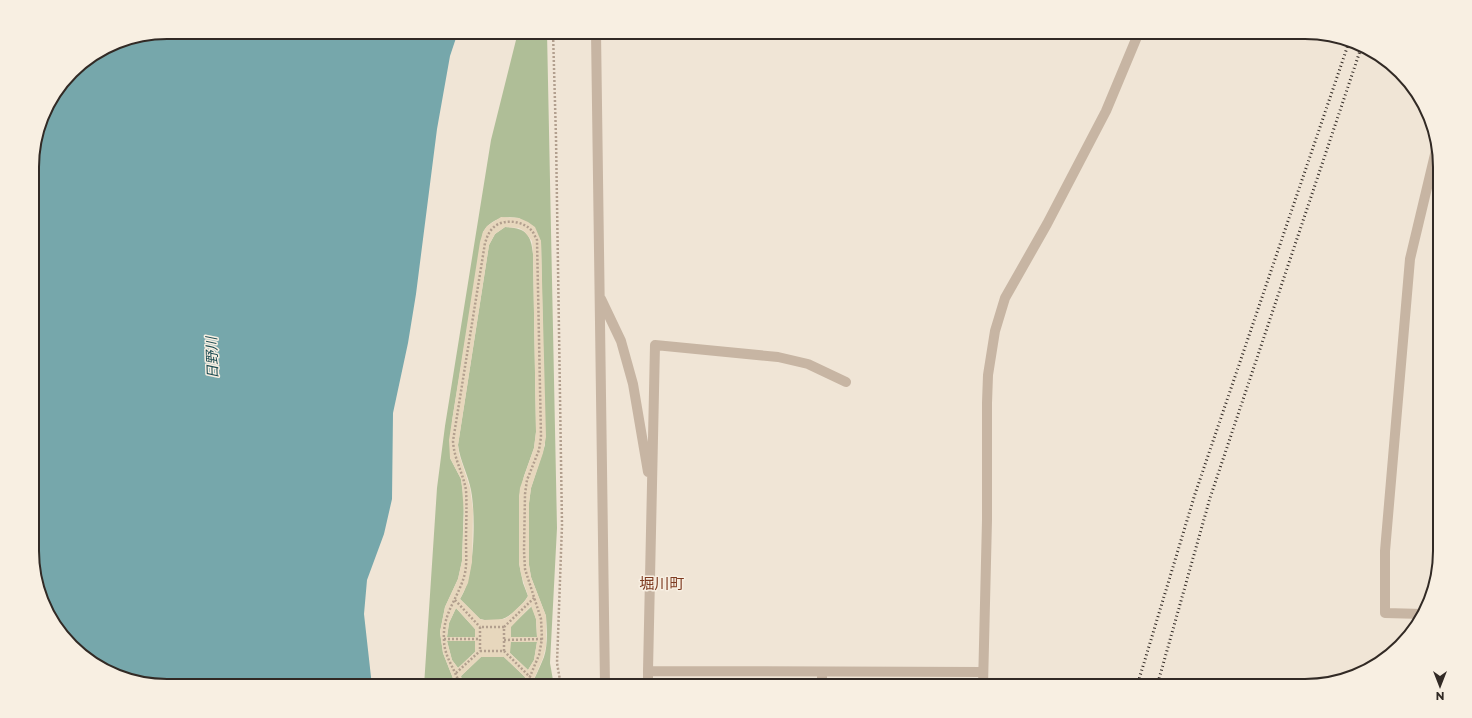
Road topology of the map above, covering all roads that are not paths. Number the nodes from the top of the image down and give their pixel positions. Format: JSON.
{"nodes":[{"id":1,"x":596,"y":39,"type":"edge"},
{"id":2,"x":1136,"y":39,"type":"edge"},
{"id":3,"x":1433,"y":164,"type":"edge"},
{"id":4,"x":600,"y":296,"type":"junction"},
{"id":5,"x":846,"y":382,"type":"dead end"},
{"id":6,"x":652,"y":504,"type":"junction"},
{"id":7,"x":1417,"y":614,"type":"edge"},
{"id":8,"x":648,"y":671,"type":"junction"},
{"id":9,"x":822,"y":672,"type":"junction"},
{"id":10,"x":983,"y":672,"type":"junction"},
{"id":11,"x":605,"y":679,"type":"edge"},
{"id":12,"x":648,"y":679,"type":"edge"},
{"id":13,"x":822,"y":679,"type":"edge"},
{"id":14,"x":983,"y":679,"type":"edge"}],
"edges":[{"from":1,"to":4,"type":"street"},
{"from":2,"to":10,"type":"street"},
{"from":3,"to":7,"type":"street"},
{"from":4,"to":6,"type":"street"},
{"from":4,"to":11,"type":"street"},
{"from":5,"to":6,"type":"street"},
{"from":6,"to":8,"type":"street"},
{"from":8,"to":9,"type":"street"},
{"from":8,"to":12,"type":"street"},
{"from":9,"to":10,"type":"street"},
{"from":9,"to":13,"type":"street"},
{"from":10,"to":14,"type":"street"}]}
